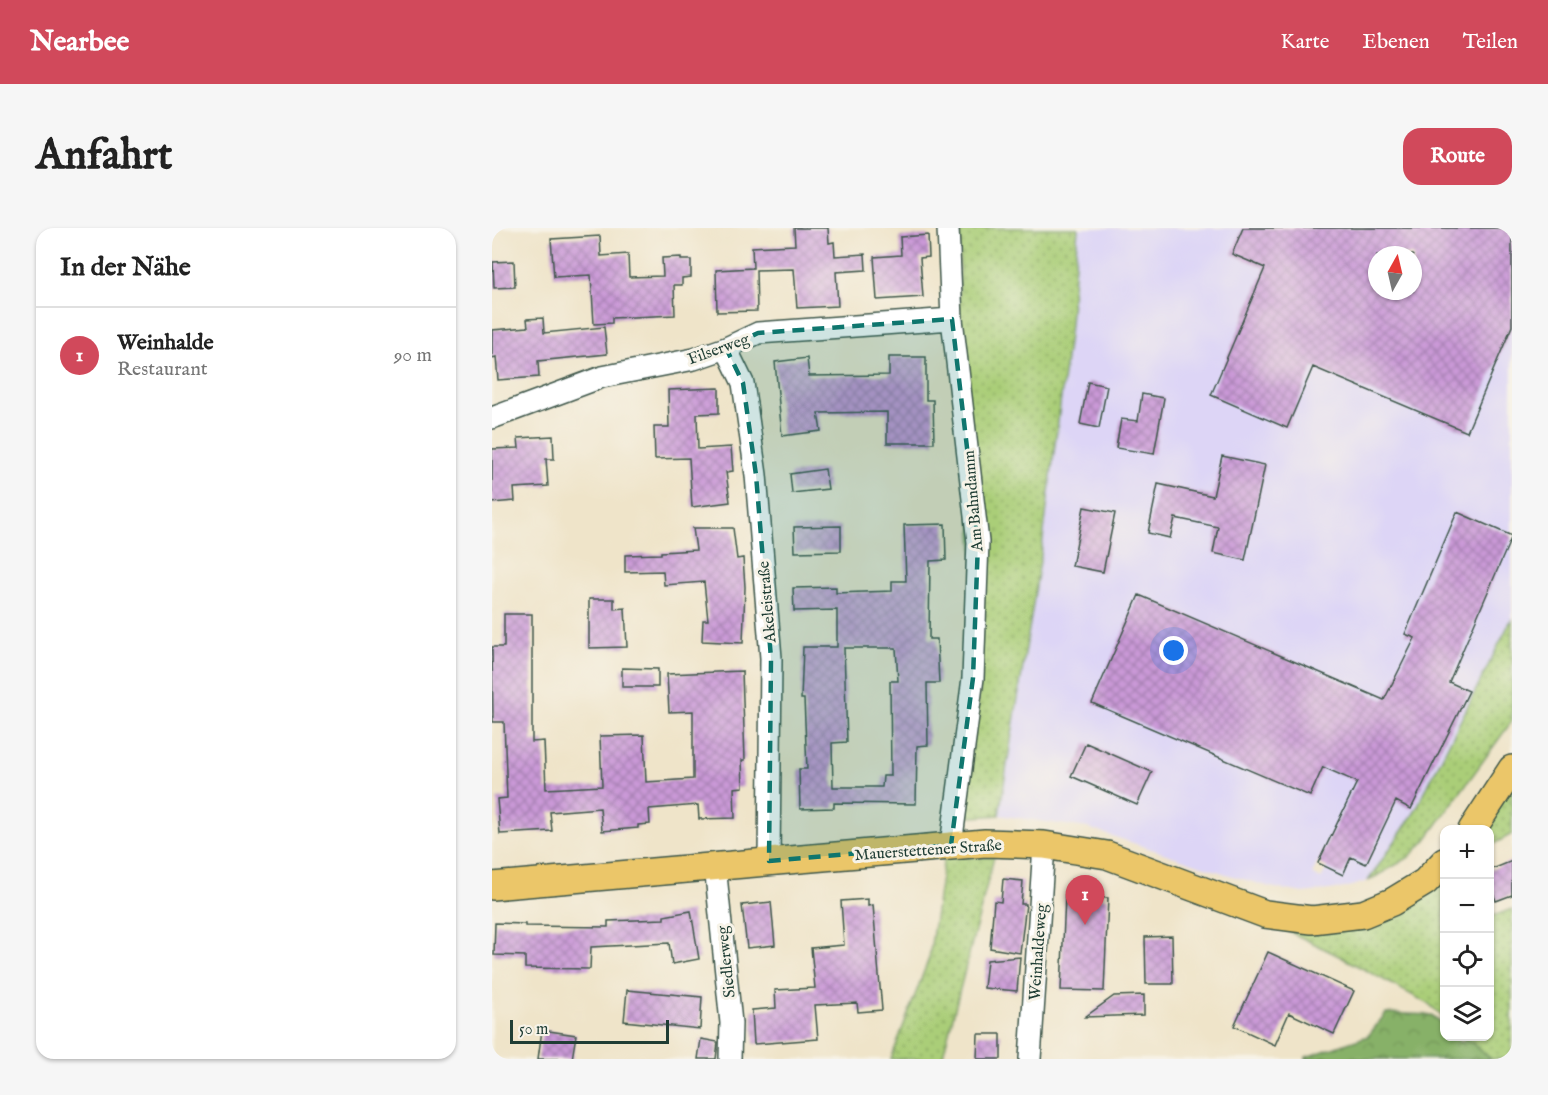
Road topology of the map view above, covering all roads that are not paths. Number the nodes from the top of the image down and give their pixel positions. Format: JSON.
{"nodes":[{"id":1,"x":948,"y":228,"type":"edge"},
{"id":2,"x":952,"y":319,"type":"junction"},
{"id":3,"x":726,"y":348,"type":"junction"},
{"id":4,"x":492,"y":418,"type":"edge"},
{"id":5,"x":1512,"y":770,"type":"edge"},
{"id":6,"x":1475,"y":825,"type":"edge"},
{"id":7,"x":951,"y":845,"type":"junction"},
{"id":8,"x":1044,"y":845,"type":"junction"},
{"id":9,"x":769,"y":861,"type":"junction"},
{"id":10,"x":715,"y":865,"type":"junction"},
{"id":11,"x":1440,"y":866,"type":"edge"},
{"id":12,"x":492,"y":886,"type":"edge"},
{"id":13,"x":730,"y":1059,"type":"edge"},
{"id":14,"x":1030,"y":1059,"type":"edge"}],
"edges":[{"from":1,"to":2,"type":"street","name":"Am Bahndamm"},
{"from":2,"to":3,"type":"street","name":"Filserweg"},
{"from":2,"to":7,"type":"street","name":"Am Bahndamm"},
{"from":3,"to":4,"type":"street","name":"Filserweg"},
{"from":3,"to":9,"type":"street","name":"Akeleistraße"},
{"from":5,"to":6,"type":"main road"},
{"from":7,"to":8,"type":"main road","name":"Mauerstettener Straße"},
{"from":7,"to":9,"type":"main road","name":"Mauerstettener Straße"},
{"from":8,"to":11,"type":"main road","name":"Mauerstettener Straße"},
{"from":8,"to":14,"type":"street","name":"Weinhaldeweg"},
{"from":9,"to":10,"type":"main road","name":"Mauerstettener Straße"},
{"from":10,"to":12,"type":"main road","name":"Mauerstettener Straße"},
{"from":10,"to":13,"type":"street","name":"Siedlerweg"}]}
